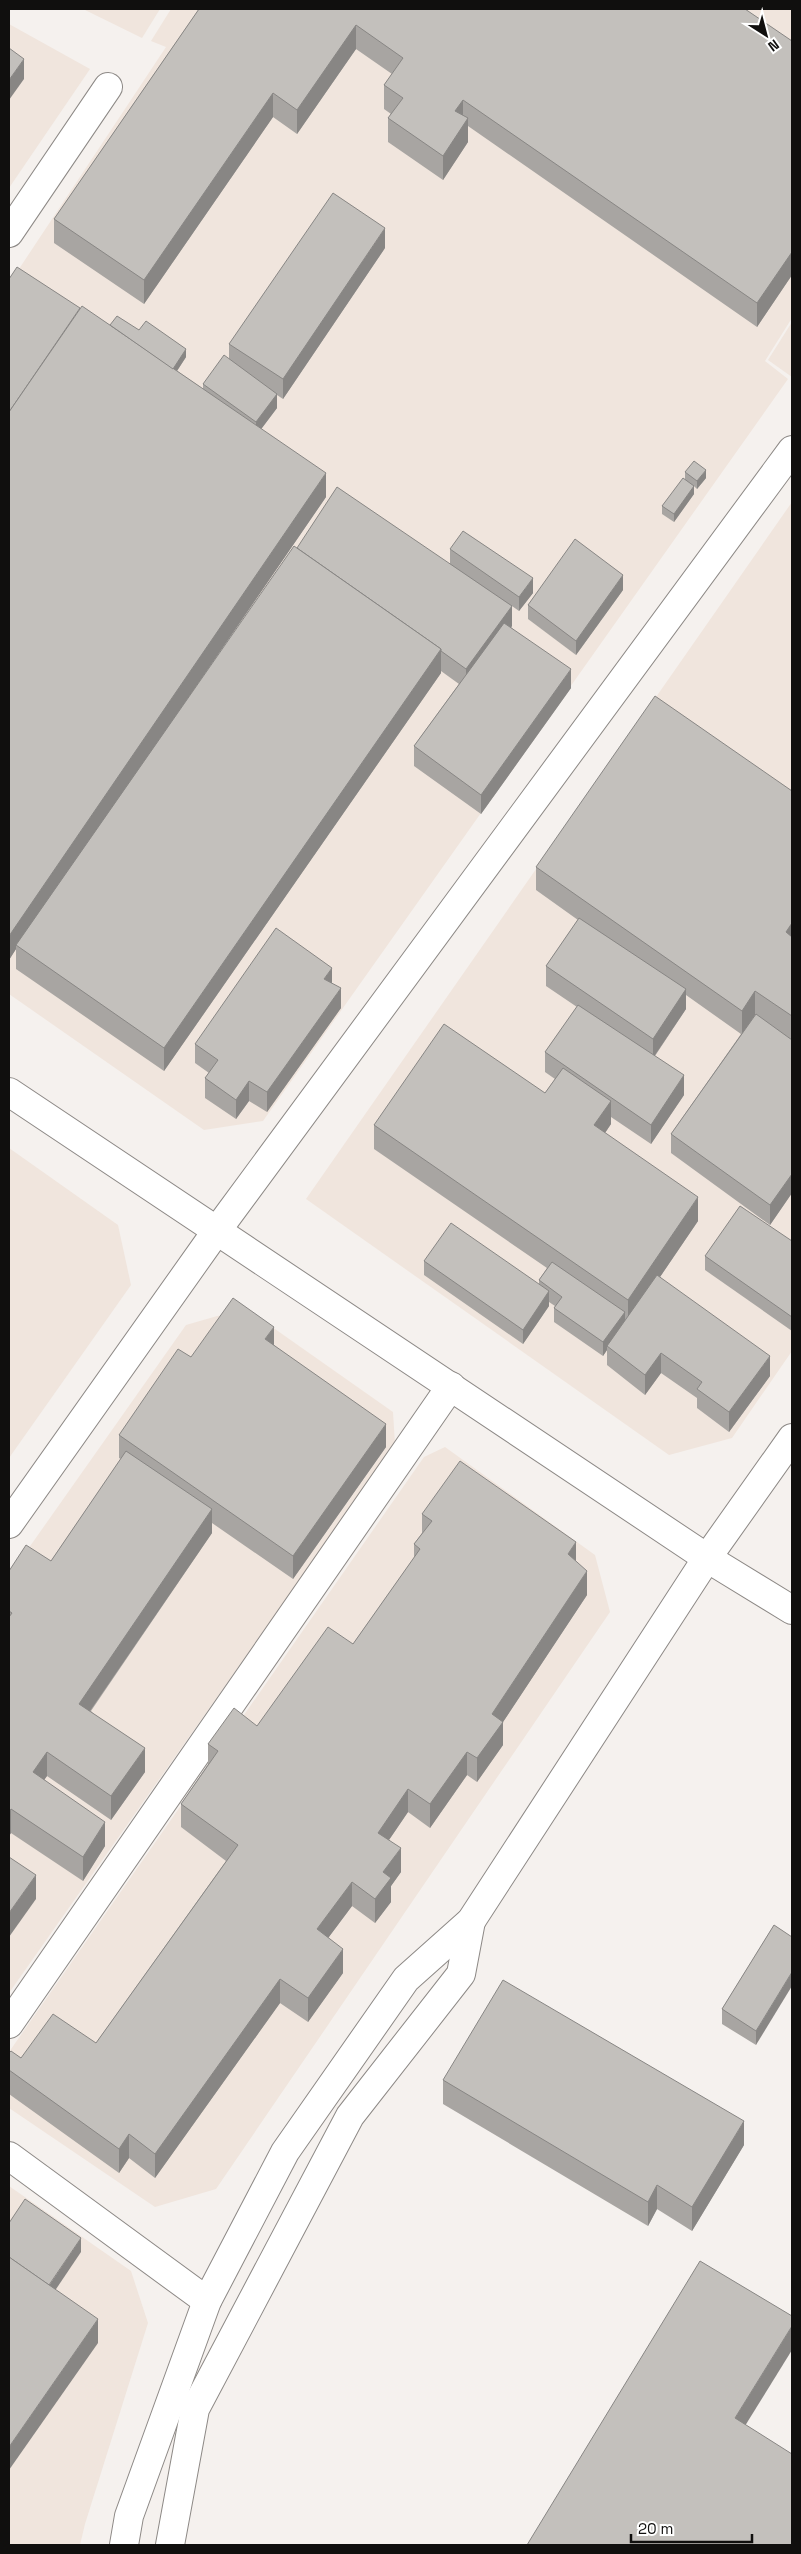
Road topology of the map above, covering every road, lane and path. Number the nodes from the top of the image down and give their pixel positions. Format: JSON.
{"nodes":[{"id":1,"x":108,"y":86,"type":"dead end"},
{"id":2,"x":9,"y":233,"type":"edge"},
{"id":3,"x":792,"y":450,"type":"edge"},
{"id":4,"x":9,"y":1092,"type":"edge"},
{"id":5,"x":218,"y":1229,"type":"junction"},
{"id":6,"x":451,"y":1386,"type":"junction"},
{"id":7,"x":792,"y":1438,"type":"edge"},
{"id":8,"x":9,"y":1524,"type":"edge"},
{"id":9,"x":707,"y":1558,"type":"junction"},
{"id":10,"x":792,"y":1610,"type":"edge"},
{"id":11,"x":471,"y":1921,"type":"junction"},
{"id":12,"x":9,"y":2024,"type":"edge"},
{"id":13,"x":9,"y":2156,"type":"edge"},
{"id":14,"x":207,"y":2300,"type":"junction"},
{"id":15,"x":175,"y":2543,"type":"edge"},
{"id":16,"x":124,"y":2545,"type":"edge"}],
"edges":[{"from":1,"to":2,"type":"street"},
{"from":3,"to":5,"type":"street"},
{"from":4,"to":5,"type":"street"},
{"from":5,"to":6,"type":"street"},
{"from":5,"to":8,"type":"street"},
{"from":6,"to":9,"type":"street"},
{"from":6,"to":12,"type":"street"},
{"from":7,"to":9,"type":"street"},
{"from":9,"to":10,"type":"street"},
{"from":9,"to":11,"type":"street"},
{"from":11,"to":14,"type":"street"},
{"from":11,"to":15,"type":"street"},
{"from":13,"to":14,"type":"street"},
{"from":14,"to":16,"type":"street"}]}
